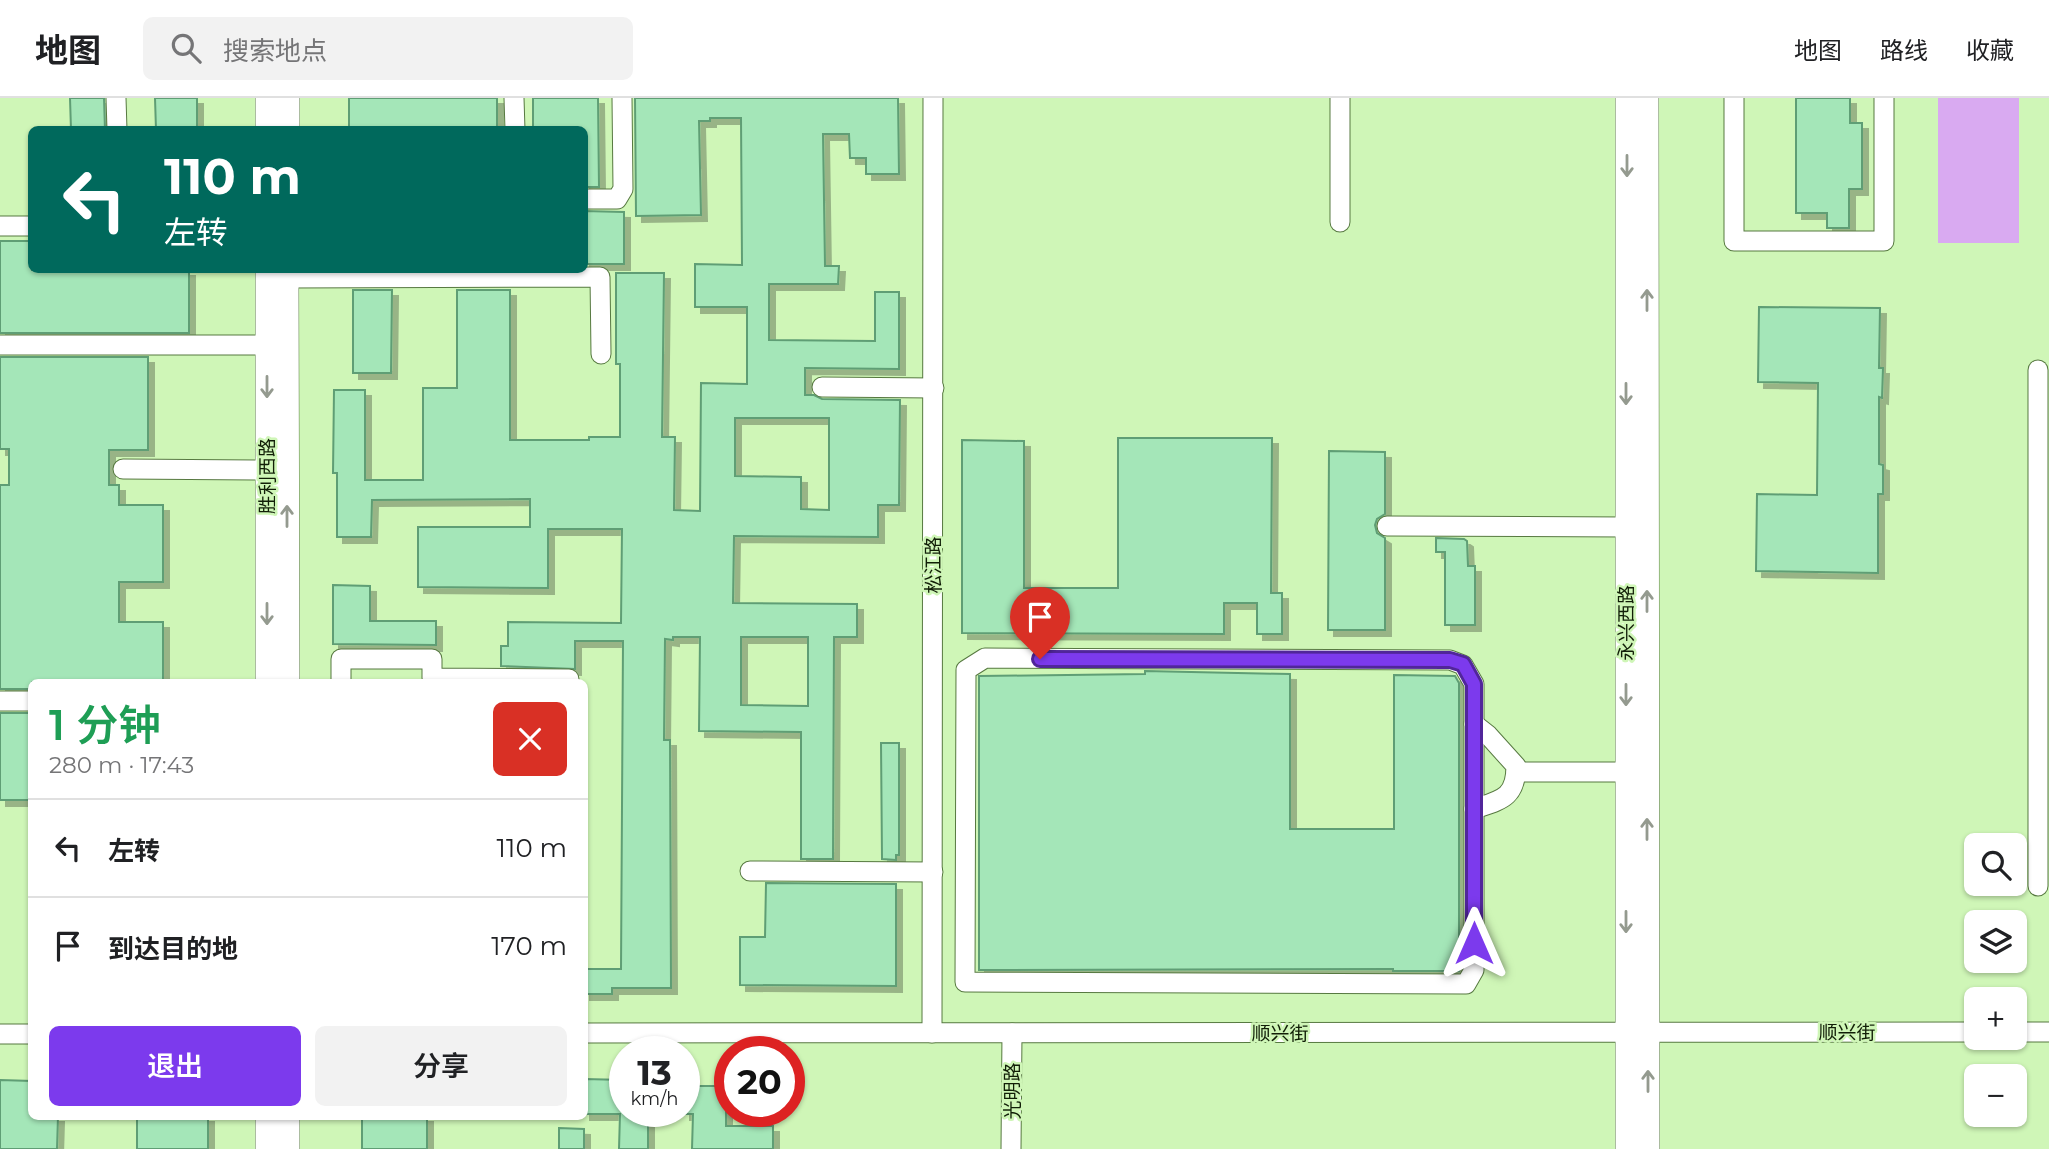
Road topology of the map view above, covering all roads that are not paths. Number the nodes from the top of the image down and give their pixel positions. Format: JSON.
{"nodes":[{"id":1,"x":116,"y":98,"type":"edge"},
{"id":2,"x":267,"y":98,"type":"edge"},
{"id":3,"x":288,"y":98,"type":"edge"},
{"id":4,"x":514,"y":98,"type":"edge"},
{"id":5,"x":622,"y":98,"type":"edge"},
{"id":6,"x":933,"y":98,"type":"edge"},
{"id":7,"x":1340,"y":98,"type":"edge"},
{"id":8,"x":1627,"y":98,"type":"edge"},
{"id":9,"x":1647,"y":98,"type":"edge"},
{"id":10,"x":1734,"y":98,"type":"edge"},
{"id":11,"x":1884,"y":98,"type":"edge"},
{"id":12,"x":117,"y":126,"type":"edge"},
{"id":13,"x":267,"y":126,"type":"edge"},
{"id":14,"x":288,"y":126,"type":"edge"},
{"id":15,"x":515,"y":126,"type":"edge"},
{"id":16,"x":588,"y":200,"type":"edge"},
{"id":17,"x":1340,"y":222,"type":"dead end"},
{"id":18,"x":0,"y":226,"type":"edge"},
{"id":19,"x":28,"y":226,"type":"edge"},
{"id":20,"x":281,"y":273,"type":"edge"},
{"id":21,"x":281,"y":273,"type":"edge"},
{"id":22,"x":345,"y":273,"type":"edge"},
{"id":23,"x":0,"y":345,"type":"edge"},
{"id":24,"x":267,"y":345,"type":"junction"},
{"id":25,"x":601,"y":354,"type":"dead end"},
{"id":26,"x":2038,"y":370,"type":"dead end"},
{"id":27,"x":822,"y":387,"type":"dead end"},
{"id":28,"x":934,"y":388,"type":"junction"},
{"id":29,"x":122,"y":469,"type":"dead end"},
{"id":30,"x":267,"y":470,"type":"junction"},
{"id":31,"x":1387,"y":526,"type":"dead end"},
{"id":32,"x":1626,"y":527,"type":"junction"},
{"id":33,"x":2043,"y":617,"type":"edge"},
{"id":34,"x":267,"y":679,"type":"edge"},
{"id":35,"x":288,"y":679,"type":"edge"},
{"id":36,"x":341,"y":679,"type":"edge"},
{"id":37,"x":569,"y":679,"type":"dead end"},
{"id":38,"x":0,"y":701,"type":"edge"},
{"id":39,"x":28,"y":701,"type":"edge"},
{"id":40,"x":1474,"y":724,"type":"junction"},
{"id":41,"x":1516,"y":772,"type":"junction"},
{"id":42,"x":1626,"y":772,"type":"junction"},
{"id":43,"x":2043,"y":787,"type":"edge"},
{"id":44,"x":1474,"y":809,"type":"junction"},
{"id":45,"x":750,"y":871,"type":"dead end"},
{"id":46,"x":933,"y":872,"type":"junction"},
{"id":47,"x":2038,"y":886,"type":"dead end"},
{"id":48,"x":1637,"y":1032,"type":"junction"},
{"id":49,"x":1964,"y":1032,"type":"edge"},
{"id":50,"x":2027,"y":1032,"type":"edge"},
{"id":51,"x":2049,"y":1032,"type":"edge"},
{"id":52,"x":588,"y":1033,"type":"edge"},
{"id":53,"x":932,"y":1033,"type":"junction"},
{"id":54,"x":1012,"y":1033,"type":"junction"},
{"id":55,"x":0,"y":1034,"type":"edge"},
{"id":56,"x":28,"y":1034,"type":"edge"},
{"id":57,"x":267,"y":1120,"type":"edge"},
{"id":58,"x":288,"y":1120,"type":"edge"},
{"id":59,"x":267,"y":1149,"type":"edge"},
{"id":60,"x":288,"y":1149,"type":"edge"},
{"id":61,"x":1012,"y":1149,"type":"edge"},
{"id":62,"x":1627,"y":1149,"type":"edge"},
{"id":63,"x":1648,"y":1149,"type":"edge"}],
"edges":[{"from":1,"to":12,"type":"street"},
{"from":2,"to":13,"type":"main road"},
{"from":3,"to":14,"type":"main road"},
{"from":4,"to":15,"type":"street"},
{"from":5,"to":16,"type":"street"},
{"from":6,"to":28,"type":"street","name":"松江路"},
{"from":7,"to":17,"type":"street"},
{"from":8,"to":32,"type":"main road","name":"永兴西路","one_way":true},
{"from":48,"to":9,"type":"main road","name":"永兴西路","one_way":true},
{"from":10,"to":11,"type":"street"},
{"from":18,"to":19,"type":"street"},
{"from":20,"to":24,"type":"main road","name":"胜利西路"},
{"from":35,"to":21,"type":"main road","name":"胜利西路","one_way":true},
{"from":22,"to":25,"type":"street"},
{"from":23,"to":24,"type":"street"},
{"from":24,"to":30,"type":"main road","name":"胜利西路","one_way":true},
{"from":26,"to":33,"type":"street"},
{"from":27,"to":28,"type":"street"},
{"from":28,"to":46,"type":"street","name":"松江路"},
{"from":29,"to":30,"type":"street"},
{"from":30,"to":34,"type":"main road","name":"胜利西路","one_way":true},
{"from":31,"to":32,"type":"street"},
{"from":32,"to":42,"type":"main road","name":"永兴西路","one_way":true},
{"from":33,"to":43,"type":"street"},
{"from":36,"to":37,"type":"street"},
{"from":38,"to":39,"type":"street"},
{"from":40,"to":41,"type":"street"},
{"from":40,"to":44,"type":"street"},
{"from":40,"to":44,"type":"street"},
{"from":41,"to":42,"type":"street"},
{"from":41,"to":44,"type":"street"},
{"from":42,"to":48,"type":"main road","name":"永兴西路","one_way":true},
{"from":43,"to":47,"type":"street"},
{"from":45,"to":46,"type":"street"},
{"from":46,"to":53,"type":"street","name":"松江路"},
{"from":48,"to":49,"type":"street","name":"顺兴街"},
{"from":48,"to":54,"type":"street","name":"顺兴街"},
{"from":48,"to":62,"type":"main road","name":"永兴西路"},
{"from":63,"to":48,"type":"main road","name":"永兴西路","one_way":true},
{"from":50,"to":51,"type":"street"},
{"from":52,"to":53,"type":"street","name":"顺兴街"},
{"from":53,"to":54,"type":"street","name":"顺兴街"},
{"from":54,"to":61,"type":"street","name":"光明路"},
{"from":55,"to":56,"type":"street"},
{"from":57,"to":59,"type":"main road"},
{"from":58,"to":60,"type":"main road"}]}
